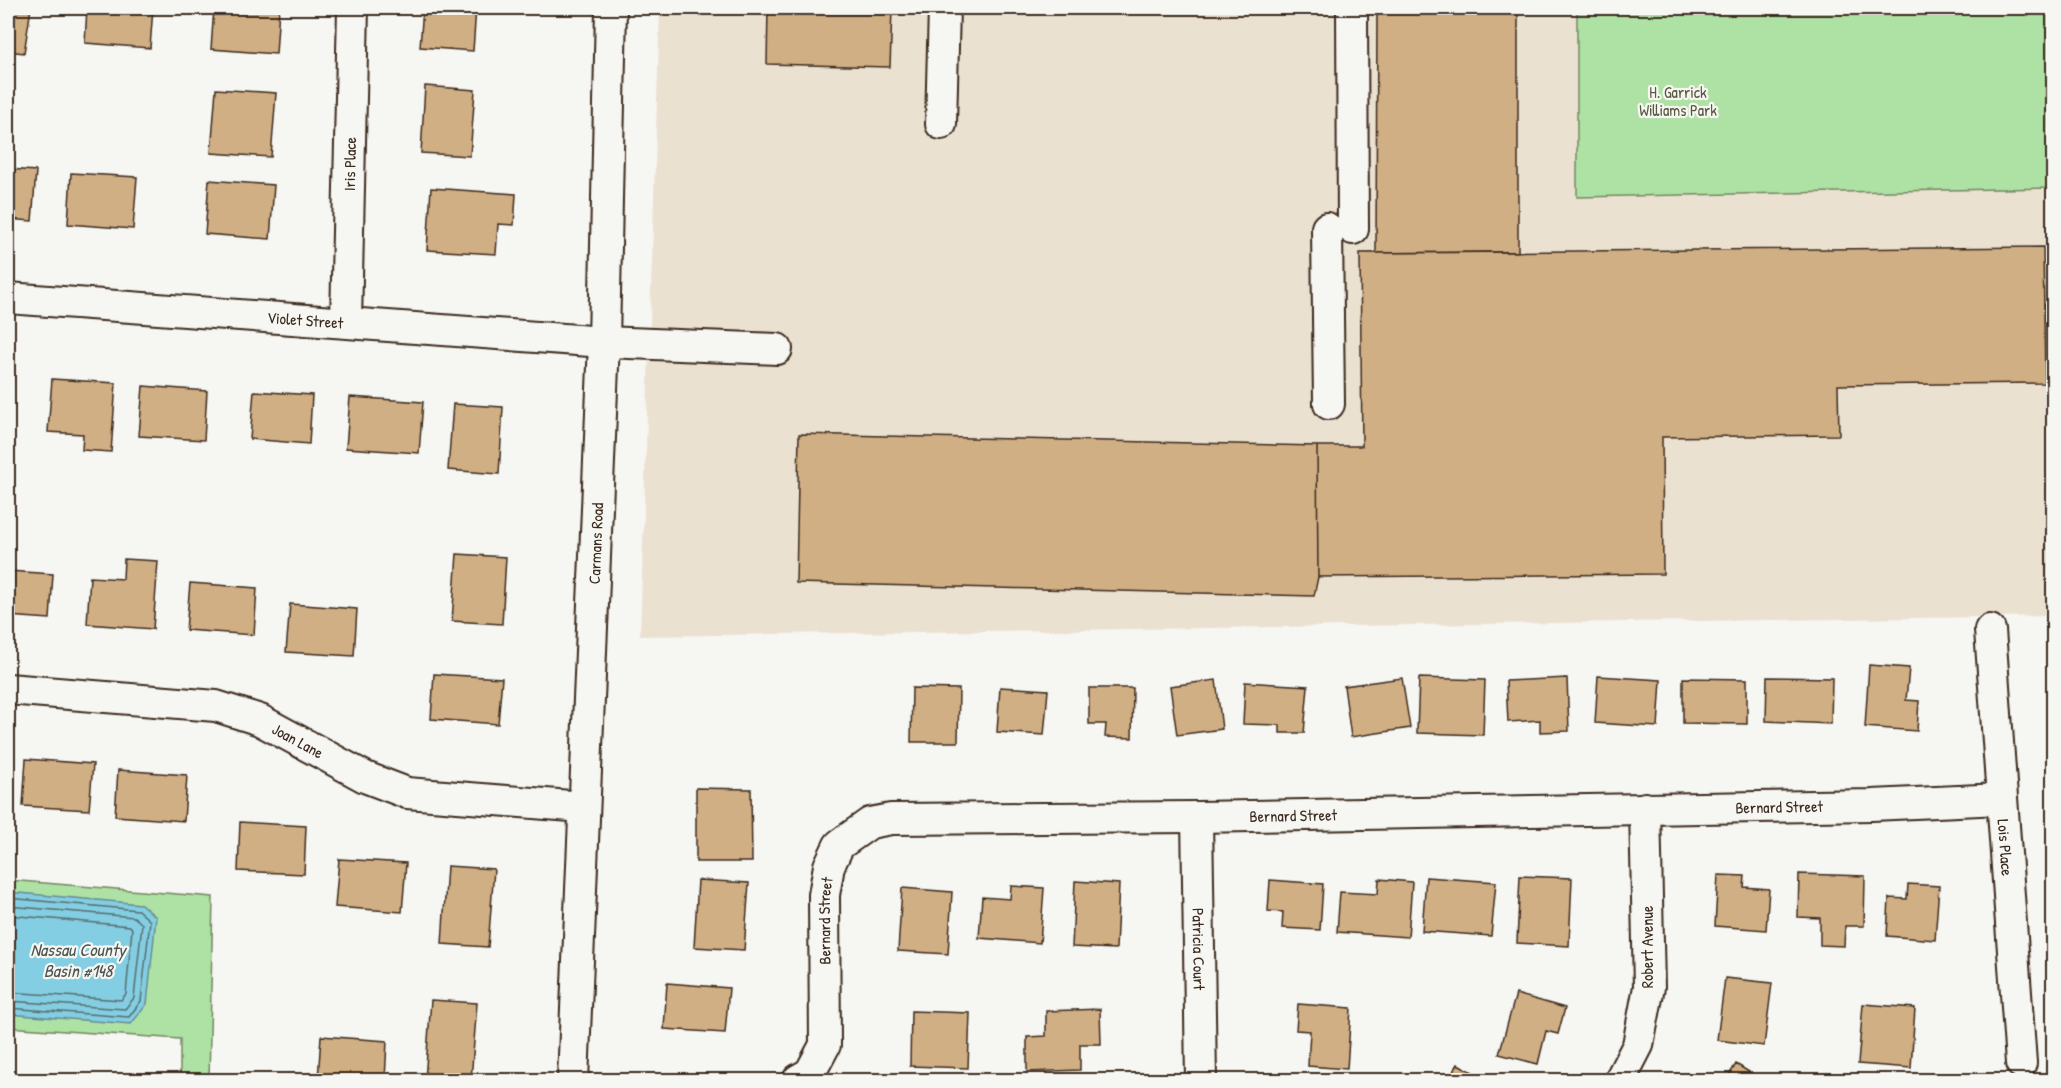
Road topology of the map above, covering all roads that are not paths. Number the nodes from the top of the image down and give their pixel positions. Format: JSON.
{"nodes":[{"id":1,"x":353,"y":8,"type":"edge"},
{"id":2,"x":611,"y":8,"type":"edge"},
{"id":3,"x":944,"y":8,"type":"edge"},
{"id":4,"x":1352,"y":8,"type":"edge"},
{"id":5,"x":940,"y":124,"type":"dead end"},
{"id":6,"x":8,"y":298,"type":"edge"},
{"id":7,"x":346,"y":322,"type":"junction"},
{"id":8,"x":604,"y":342,"type":"junction"},
{"id":9,"x":777,"y":349,"type":"dead end"},
{"id":10,"x":1329,"y":404,"type":"dead end"},
{"id":11,"x":1990,"y":630,"type":"dead end"},
{"id":12,"x":8,"y":689,"type":"edge"},
{"id":13,"x":2001,"y":799,"type":"junction"},
{"id":14,"x":584,"y":807,"type":"junction"},
{"id":15,"x":1645,"y":808,"type":"junction"},
{"id":16,"x":1197,"y":817,"type":"junction"},
{"id":17,"x":2021,"y":1063,"type":"dead end"},
{"id":18,"x":573,"y":1080,"type":"edge"},
{"id":19,"x":798,"y":1080,"type":"edge"},
{"id":20,"x":1201,"y":1080,"type":"edge"},
{"id":21,"x":1620,"y":1080,"type":"edge"}],
"edges":[{"from":1,"to":7,"type":"street","name":"Iris Place"},
{"from":2,"to":8,"type":"street","name":"Carmans Road"},
{"from":3,"to":5,"type":"street"},
{"from":4,"to":10,"type":"street"},
{"from":6,"to":7,"type":"street","name":"Violet Street"},
{"from":7,"to":8,"type":"street","name":"Violet Street"},
{"from":8,"to":9,"type":"street","name":"Violet Street"},
{"from":8,"to":14,"type":"street","name":"Carmans Road"},
{"from":11,"to":13,"type":"street","name":"Lois Place"},
{"from":12,"to":14,"type":"street","name":"Joan Lane"},
{"from":13,"to":15,"type":"street","name":"Bernard Street"},
{"from":13,"to":17,"type":"street","name":"Lois Place"},
{"from":14,"to":18,"type":"street","name":"Carmans Road"},
{"from":15,"to":16,"type":"street","name":"Bernard Street"},
{"from":15,"to":21,"type":"street","name":"Robert Avenue"},
{"from":16,"to":19,"type":"street","name":"Bernard Street"},
{"from":16,"to":20,"type":"street","name":"Patricia Court"}]}
